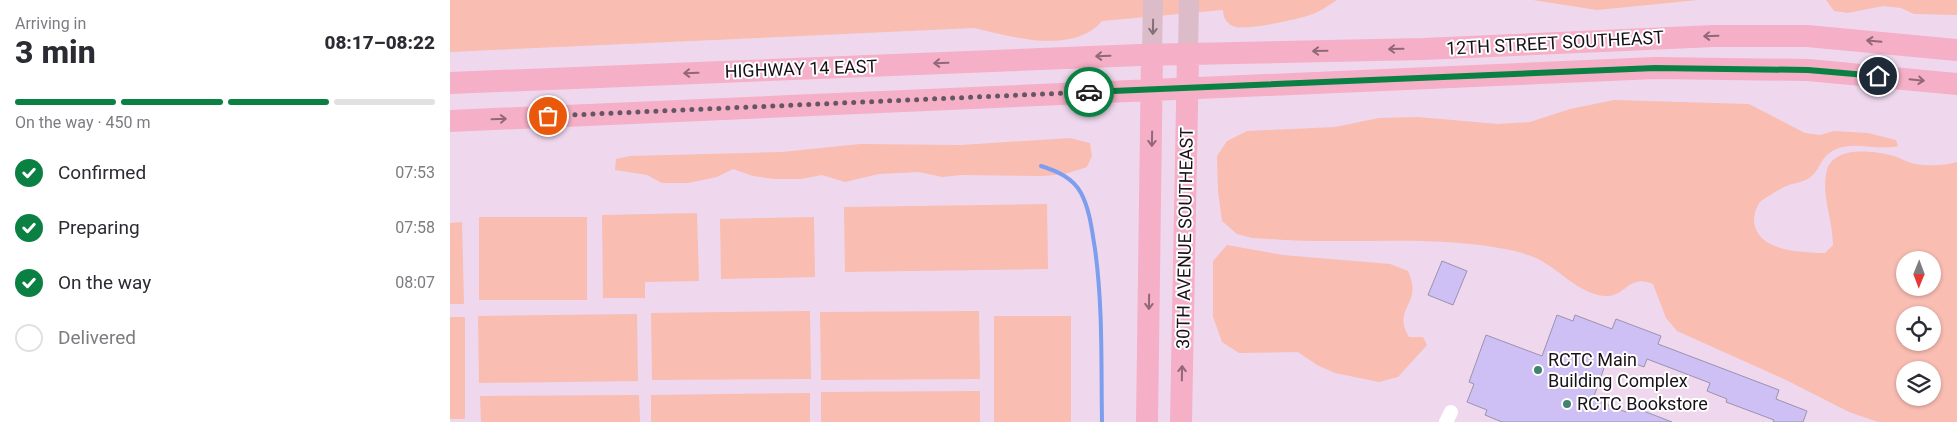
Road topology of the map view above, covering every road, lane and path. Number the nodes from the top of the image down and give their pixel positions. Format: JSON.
{"nodes":[{"id":1,"x":1153,"y":0,"type":"edge"},
{"id":2,"x":1189,"y":0,"type":"edge"},
{"id":3,"x":1957,"y":50,"type":"edge"},
{"id":4,"x":1152,"y":54,"type":"junction"},
{"id":5,"x":1188,"y":54,"type":"junction"},
{"id":6,"x":450,"y":83,"type":"edge"},
{"id":7,"x":1957,"y":84,"type":"edge"},
{"id":8,"x":1187,"y":89,"type":"junction"},
{"id":9,"x":1152,"y":90,"type":"junction"},
{"id":10,"x":450,"y":121,"type":"edge"},
{"id":11,"x":1147,"y":422,"type":"edge"},
{"id":12,"x":1181,"y":422,"type":"edge"}],
"edges":[{"from":1,"to":4,"type":"street","one_way":true},
{"from":2,"to":5,"type":"street"},
{"from":3,"to":5,"type":"main road","name":"12TH STREET SOUTHEAST","one_way":true},
{"from":4,"to":5,"type":"main road","name":"12TH STREET SOUTHEAST"},
{"from":4,"to":6,"type":"main road","name":"HIGHWAY 14 EAST","one_way":true},
{"from":4,"to":9,"type":"main road","name":"30TH AVENUE SOUTHEAST"},
{"from":5,"to":8,"type":"main road","name":"30TH AVENUE SOUTHEAST"},
{"from":8,"to":7,"type":"main road","name":"12TH STREET SOUTHEAST","one_way":true},
{"from":8,"to":9,"type":"main road","name":"12TH STREET SOUTHEAST"},
{"from":12,"to":8,"type":"main road","name":"30TH AVENUE SOUTHEAST","one_way":true},
{"from":10,"to":9,"type":"main road","name":"HIGHWAY 14 EAST","one_way":true},
{"from":9,"to":11,"type":"main road","name":"30TH AVENUE SOUTHEAST","one_way":true}]}
